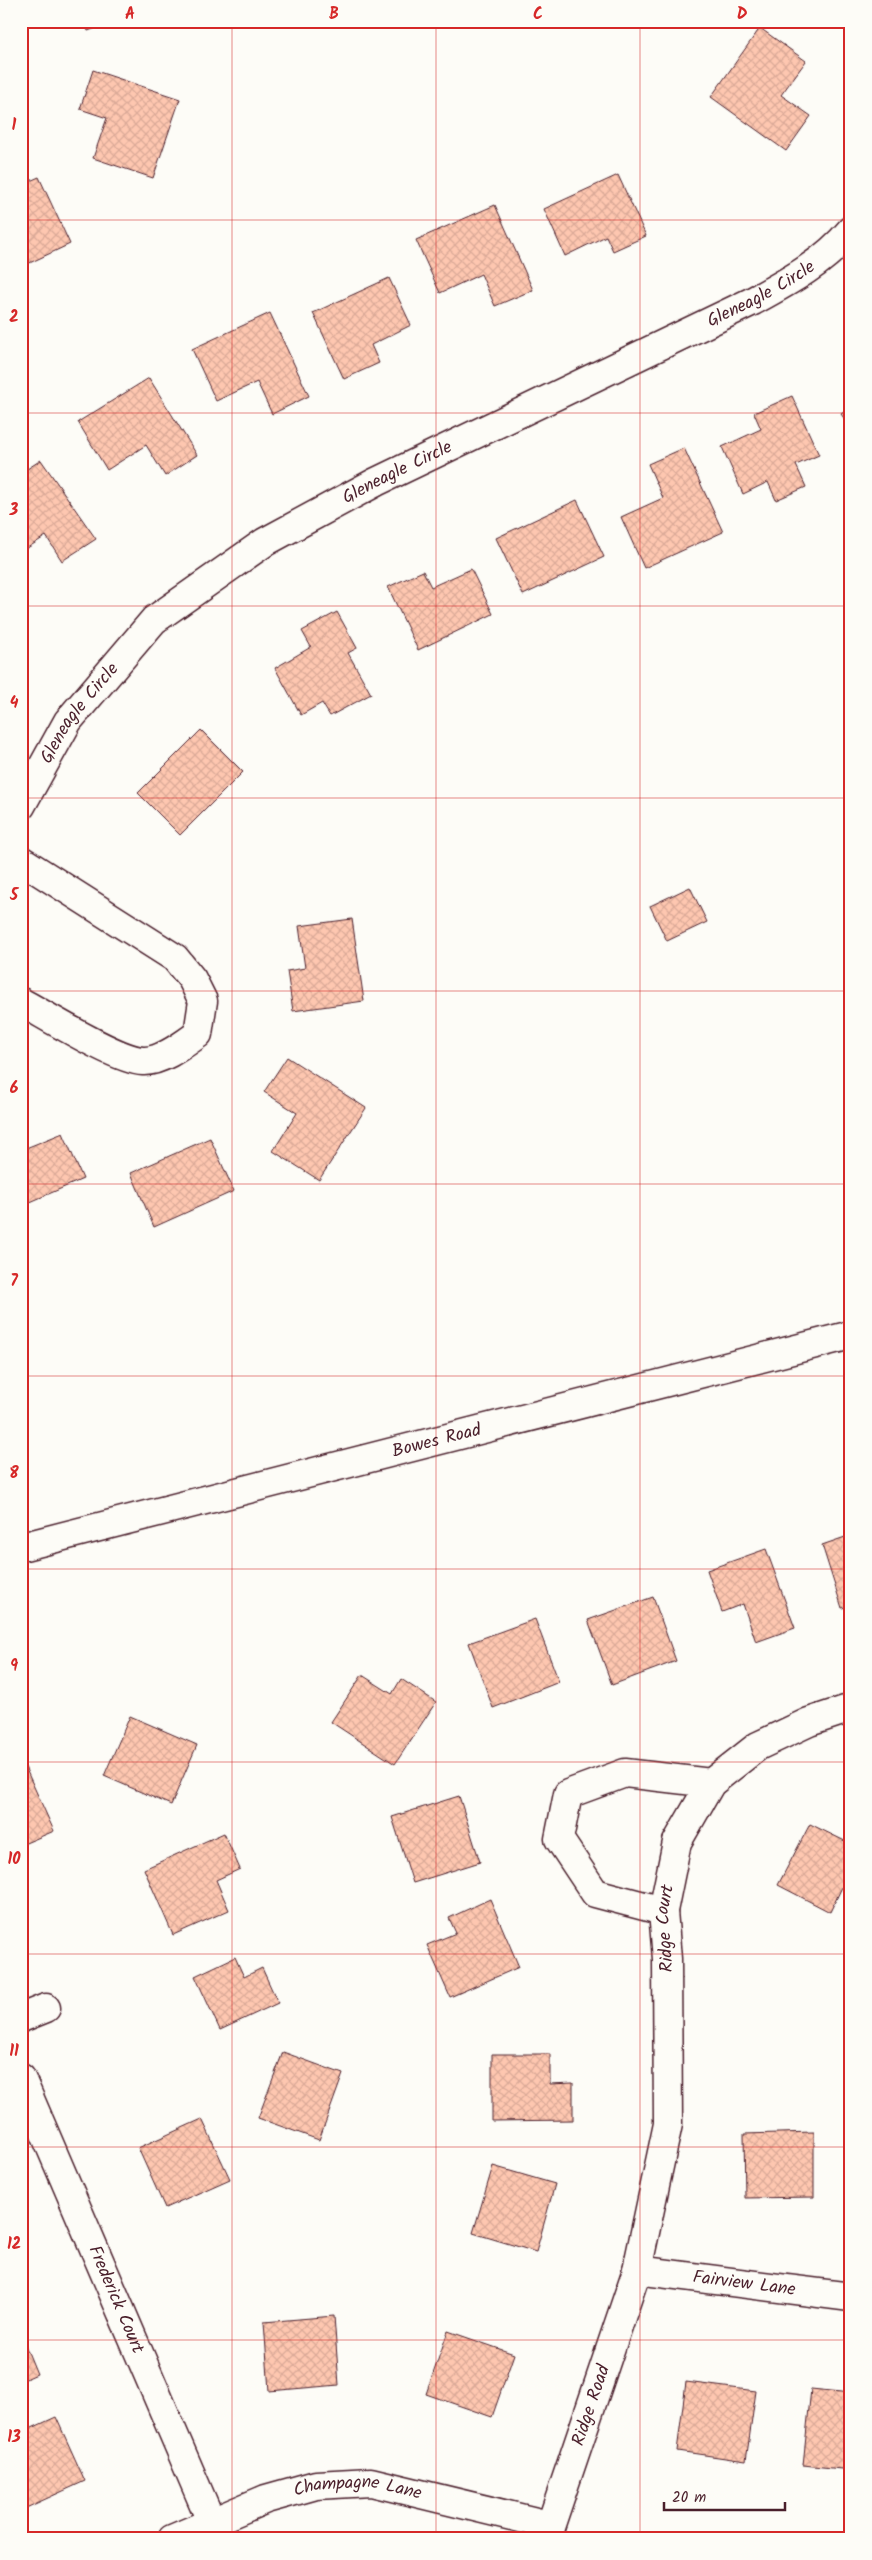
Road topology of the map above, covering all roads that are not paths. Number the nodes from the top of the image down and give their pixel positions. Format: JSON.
{"nodes":[{"id":1,"x":851,"y":230,"type":"edge"},
{"id":2,"x":21,"y":806,"type":"edge"},
{"id":3,"x":21,"y":860,"type":"edge"},
{"id":4,"x":21,"y":1002,"type":"edge"},
{"id":5,"x":851,"y":1335,"type":"edge"},
{"id":6,"x":21,"y":1547,"type":"edge"},
{"id":7,"x":851,"y":1708,"type":"edge"},
{"id":8,"x":711,"y":1783,"type":"junction"},
{"id":9,"x":663,"y":1911,"type":"junction"},
{"id":10,"x":46,"y":2008,"type":"dead end"},
{"id":11,"x":21,"y":2018,"type":"edge"},
{"id":12,"x":21,"y":2078,"type":"edge"},
{"id":13,"x":637,"y":2270,"type":"junction"},
{"id":14,"x":851,"y":2297,"type":"edge"},
{"id":15,"x":211,"y":2521,"type":"junction"},
{"id":16,"x":547,"y":2532,"type":"edge"},
{"id":17,"x":172,"y":2539,"type":"edge"}],
"edges":[{"from":1,"to":2,"type":"street","name":"Gleneagle Circle"},
{"from":3,"to":4,"type":"street"},
{"from":5,"to":6,"type":"street","name":"Bowes Road"},
{"from":7,"to":8,"type":"street","name":"Ridge Court"},
{"from":8,"to":9,"type":"street","name":"Ridge Court"},
{"from":8,"to":9,"type":"street"},
{"from":9,"to":13,"type":"street","name":"Ridge Court"},
{"from":10,"to":11,"type":"street"},
{"from":12,"to":15,"type":"street","name":"Frederick Court"},
{"from":13,"to":14,"type":"street","name":"Fairview Lane"},
{"from":13,"to":16,"type":"street","name":"Ridge Road"},
{"from":15,"to":16,"type":"street","name":"Champagne Lane"},
{"from":15,"to":17,"type":"street","name":"Champagne Lane"}]}
